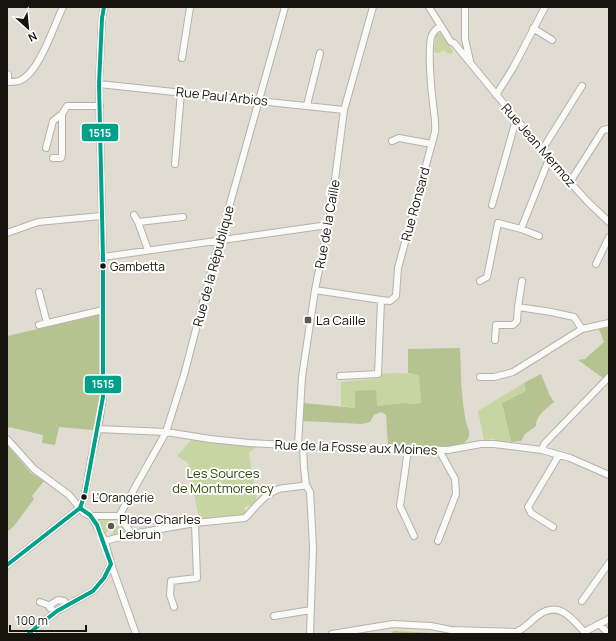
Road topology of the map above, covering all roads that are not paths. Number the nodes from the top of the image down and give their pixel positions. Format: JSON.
{"nodes":[{"id":1,"x":63,"y":7,"type":"edge"},
{"id":2,"x":104,"y":7,"type":"edge"},
{"id":3,"x":190,"y":7,"type":"edge"},
{"id":4,"x":284,"y":7,"type":"edge"},
{"id":5,"x":373,"y":7,"type":"edge"},
{"id":6,"x":428,"y":7,"type":"edge"},
{"id":7,"x":465,"y":7,"type":"edge"},
{"id":8,"x":545,"y":7,"type":"edge"},
{"id":9,"x":441,"y":26,"type":"junction"},
{"id":10,"x":533,"y":28,"type":"junction"},
{"id":11,"x":465,"y":39,"type":"junction"},
{"id":12,"x":552,"y":40,"type":"dead end"},
{"id":13,"x":454,"y":44,"type":"junction"},
{"id":14,"x":320,"y":53,"type":"dead end"},
{"id":15,"x":182,"y":58,"type":"dead end"},
{"id":16,"x":471,"y":66,"type":"junction"},
{"id":17,"x":7,"y":75,"type":"edge"},
{"id":18,"x":7,"y":81,"type":"edge"},
{"id":19,"x":99,"y":84,"type":"junction"},
{"id":20,"x":582,"y":86,"type":"dead end"},
{"id":21,"x":180,"y":92,"type":"junction"},
{"id":22,"x":496,"y":95,"type":"junction"},
{"id":23,"x":258,"y":100,"type":"junction"},
{"id":24,"x":307,"y":105,"type":"junction"},
{"id":25,"x":100,"y":106,"type":"junction"},
{"id":26,"x":344,"y":110,"type":"junction"},
{"id":27,"x":62,"y":114,"type":"junction"},
{"id":28,"x":516,"y":120,"type":"junction"},
{"id":29,"x":609,"y":130,"type":"edge"},
{"id":30,"x":392,"y":140,"type":"dead end"},
{"id":31,"x":432,"y":144,"type":"junction"},
{"id":32,"x":46,"y":148,"type":"dead end"},
{"id":33,"x":542,"y":150,"type":"junction"},
{"id":34,"x":53,"y":158,"type":"dead end"},
{"id":35,"x":549,"y":159,"type":"junction"},
{"id":36,"x":175,"y":164,"type":"dead end"},
{"id":37,"x":570,"y":182,"type":"junction"},
{"id":38,"x":492,"y":205,"type":"dead end"},
{"id":39,"x":134,"y":215,"type":"dead end"},
{"id":40,"x":101,"y":216,"type":"junction"},
{"id":41,"x":183,"y":216,"type":"dead end"},
{"id":42,"x":138,"y":222,"type":"junction"},
{"id":43,"x":609,"y":222,"type":"edge"},
{"id":44,"x":328,"y":225,"type":"junction"},
{"id":45,"x":521,"y":229,"type":"junction"},
{"id":46,"x":7,"y":232,"type":"edge"},
{"id":47,"x":539,"y":236,"type":"dead end"},
{"id":48,"x":609,"y":237,"type":"edge"},
{"id":49,"x":220,"y":240,"type":"junction"},
{"id":50,"x":148,"y":250,"type":"junction"},
{"id":51,"x":103,"y":257,"type":"junction"},
{"id":52,"x":596,"y":264,"type":"dead end"},
{"id":53,"x":480,"y":281,"type":"dead end"},
{"id":54,"x":522,"y":281,"type":"dead end"},
{"id":55,"x":315,"y":290,"type":"junction"},
{"id":56,"x":39,"y":292,"type":"dead end"},
{"id":57,"x":382,"y":300,"type":"junction"},
{"id":58,"x":518,"y":307,"type":"junction"},
{"id":59,"x":103,"y":310,"type":"junction"},
{"id":60,"x":47,"y":323,"type":"junction"},
{"id":61,"x":609,"y":323,"type":"edge"},
{"id":62,"x":39,"y":325,"type":"dead end"},
{"id":63,"x":582,"y":328,"type":"junction"},
{"id":64,"x":494,"y":340,"type":"dead end"},
{"id":65,"x":340,"y":376,"type":"dead end"},
{"id":66,"x":480,"y":377,"type":"dead end"},
{"id":67,"x":609,"y":377,"type":"edge"},
{"id":68,"x":98,"y":429,"type":"junction"},
{"id":69,"x":166,"y":432,"type":"junction"},
{"id":70,"x":7,"y":439,"type":"edge"},
{"id":71,"x":301,"y":445,"type":"junction"},
{"id":72,"x":408,"y":450,"type":"junction"},
{"id":73,"x":439,"y":450,"type":"junction"},
{"id":74,"x":542,"y":450,"type":"junction"},
{"id":75,"x":559,"y":455,"type":"junction"},
{"id":76,"x":609,"y":475,"type":"edge"},
{"id":77,"x":306,"y":485,"type":"junction"},
{"id":78,"x":80,"y":508,"type":"junction"},
{"id":79,"x":91,"y":516,"type":"junction"},
{"id":80,"x":119,"y":516,"type":"junction"},
{"id":81,"x":194,"y":523,"type":"junction"},
{"id":82,"x":553,"y":527,"type":"dead end"},
{"id":83,"x":132,"y":534,"type":"junction"},
{"id":84,"x":414,"y":536,"type":"dead end"},
{"id":85,"x":105,"y":541,"type":"junction"},
{"id":86,"x":438,"y":541,"type":"dead end"},
{"id":87,"x":609,"y":563,"type":"edge"},
{"id":88,"x":111,"y":564,"type":"junction"},
{"id":89,"x":7,"y":565,"type":"edge"},
{"id":90,"x":582,"y":601,"type":"dead end"},
{"id":91,"x":40,"y":602,"type":"dead end"},
{"id":92,"x":68,"y":605,"type":"junction"},
{"id":93,"x":174,"y":607,"type":"dead end"},
{"id":94,"x":50,"y":608,"type":"junction"},
{"id":95,"x":311,"y":610,"type":"junction"},
{"id":96,"x":57,"y":612,"type":"junction"},
{"id":97,"x":274,"y":616,"type":"dead end"},
{"id":98,"x":609,"y":619,"type":"edge"},
{"id":99,"x":599,"y":624,"type":"junction"},
{"id":100,"x":585,"y":633,"type":"edge"},
{"id":101,"x":28,"y":634,"type":"edge"},
{"id":102,"x":136,"y":634,"type":"edge"},
{"id":103,"x":310,"y":634,"type":"edge"},
{"id":104,"x":332,"y":634,"type":"edge"},
{"id":105,"x":609,"y":634,"type":"edge"}],
"edges":[{"from":1,"to":18,"type":"street"},
{"from":2,"to":19,"type":"street"},
{"from":3,"to":15,"type":"street"},
{"from":4,"to":23,"type":"street","name":"Rue de la République"},
{"from":5,"to":26,"type":"street","name":"Rue de la Caille"},
{"from":6,"to":9,"type":"street","name":"Rue Jean Mermoz"},
{"from":7,"to":11,"type":"street","name":"Rue Jean Mermoz"},
{"from":8,"to":10,"type":"street"},
{"from":9,"to":13,"type":"street","name":"Rue Jean Mermoz"},
{"from":9,"to":31,"type":"street","name":"Rue Ronsard"},
{"from":10,"to":12,"type":"street"},
{"from":10,"to":22,"type":"street"},
{"from":11,"to":13,"type":"street"},
{"from":11,"to":16,"type":"street","name":"Rue Jean Mermoz"},
{"from":13,"to":16,"type":"street","name":"Rue Jean Mermoz"},
{"from":14,"to":24,"type":"street"},
{"from":16,"to":22,"type":"street","name":"Rue Jean Mermoz"},
{"from":17,"to":18,"type":"main road"},
{"from":19,"to":21,"type":"street","name":"Rue Paul Arbios"},
{"from":19,"to":25,"type":"street"},
{"from":20,"to":33,"type":"street"},
{"from":21,"to":23,"type":"street","name":"Rue Paul Arbios"},
{"from":21,"to":36,"type":"street"},
{"from":22,"to":28,"type":"street","name":"Rue Jean Mermoz"},
{"from":23,"to":24,"type":"street","name":"Rue Paul Arbios"},
{"from":23,"to":49,"type":"street","name":"Rue de la République"},
{"from":24,"to":26,"type":"street","name":"Rue Paul Arbios"},
{"from":25,"to":27,"type":"street"},
{"from":25,"to":40,"type":"street"},
{"from":26,"to":44,"type":"street","name":"Rue de la Caille"},
{"from":27,"to":32,"type":"street"},
{"from":27,"to":34,"type":"street"},
{"from":28,"to":33,"type":"street","name":"Rue Jean Mermoz"},
{"from":28,"to":38,"type":"street"},
{"from":29,"to":37,"type":"street"},
{"from":30,"to":31,"type":"street"},
{"from":31,"to":57,"type":"street","name":"Rue Ronsard"},
{"from":33,"to":35,"type":"street","name":"Rue Jean Mermoz"},
{"from":35,"to":37,"type":"street","name":"Rue Jean Mermoz"},
{"from":35,"to":45,"type":"street"},
{"from":37,"to":43,"type":"street","name":"Rue Jean Mermoz"},
{"from":39,"to":42,"type":"street"},
{"from":40,"to":46,"type":"street"},
{"from":40,"to":51,"type":"street"},
{"from":41,"to":42,"type":"street"},
{"from":42,"to":50,"type":"street"},
{"from":44,"to":49,"type":"street"},
{"from":44,"to":55,"type":"street","name":"Rue de la Caille"},
{"from":45,"to":47,"type":"street"},
{"from":45,"to":53,"type":"street"},
{"from":48,"to":52,"type":"street"},
{"from":49,"to":50,"type":"street"},
{"from":49,"to":69,"type":"street","name":"Rue de la République"},
{"from":50,"to":51,"type":"street"},
{"from":51,"to":59,"type":"street"},
{"from":54,"to":58,"type":"street"},
{"from":55,"to":57,"type":"street"},
{"from":55,"to":71,"type":"street","name":"Rue de la Caille"},
{"from":56,"to":60,"type":"street"},
{"from":57,"to":65,"type":"street"},
{"from":58,"to":63,"type":"street"},
{"from":58,"to":64,"type":"street"},
{"from":59,"to":60,"type":"street"},
{"from":59,"to":68,"type":"street"},
{"from":60,"to":62,"type":"street"},
{"from":61,"to":63,"type":"street"},
{"from":63,"to":66,"type":"street"},
{"from":67,"to":74,"type":"street"},
{"from":68,"to":69,"type":"street","name":"Rue de la Fosse aux Moines"},
{"from":68,"to":78,"type":"street"},
{"from":69,"to":71,"type":"street","name":"Rue de la Fosse aux Moines"},
{"from":69,"to":80,"type":"street","name":"Rue de la République"},
{"from":70,"to":78,"type":"street"},
{"from":71,"to":72,"type":"street","name":"Rue de la Fosse aux Moines"},
{"from":71,"to":77,"type":"street","name":"Rue de la Caille"},
{"from":72,"to":73,"type":"street","name":"Rue de la Fosse aux Moines"},
{"from":72,"to":84,"type":"street"},
{"from":73,"to":74,"type":"street","name":"Rue de la Fosse aux Moines"},
{"from":73,"to":86,"type":"street"},
{"from":74,"to":75,"type":"street","name":"Rue de la Fosse aux Moines"},
{"from":75,"to":76,"type":"street","name":"Rue de la Fosse aux Moines"},
{"from":75,"to":82,"type":"street"},
{"from":77,"to":81,"type":"street"},
{"from":77,"to":95,"type":"street","name":"Rue de la Caille"},
{"from":78,"to":79,"type":"street"},
{"from":78,"to":89,"type":"street"},
{"from":79,"to":80,"type":"street"},
{"from":79,"to":85,"type":"street"},
{"from":80,"to":83,"type":"street"},
{"from":81,"to":83,"type":"street"},
{"from":81,"to":93,"type":"street"},
{"from":83,"to":85,"type":"street"},
{"from":85,"to":88,"type":"street"},
{"from":87,"to":90,"type":"street"},
{"from":88,"to":92,"type":"street"},
{"from":88,"to":102,"type":"street"},
{"from":91,"to":94,"type":"street"},
{"from":92,"to":94,"type":"street"},
{"from":92,"to":96,"type":"street"},
{"from":94,"to":96,"type":"street"},
{"from":95,"to":97,"type":"street"},
{"from":95,"to":103,"type":"street","name":"Rue de la Caille"},
{"from":96,"to":101,"type":"street"},
{"from":98,"to":99,"type":"street"},
{"from":99,"to":100,"type":"street"},
{"from":99,"to":105,"type":"street"},
{"from":100,"to":104,"type":"street"}]}
